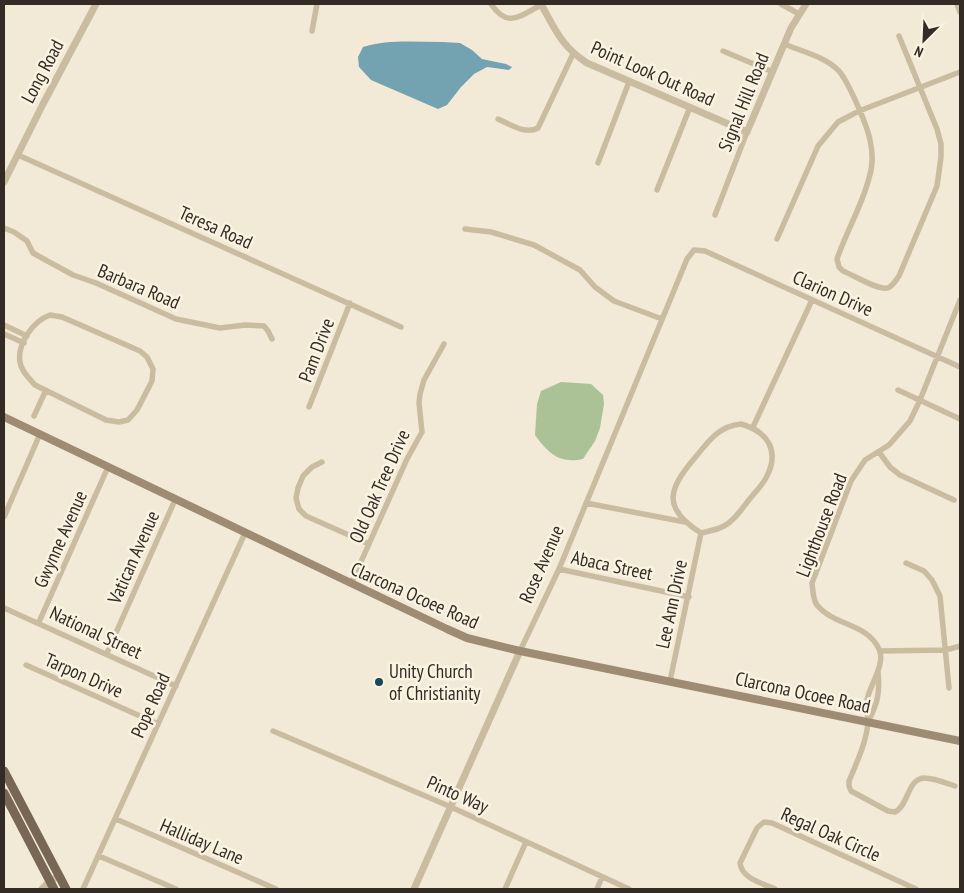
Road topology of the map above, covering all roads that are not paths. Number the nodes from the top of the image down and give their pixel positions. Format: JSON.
{"nodes":[{"id":1,"x":96,"y":4,"type":"edge"},
{"id":2,"x":317,"y":4,"type":"edge"},
{"id":3,"x":491,"y":4,"type":"edge"},
{"id":4,"x":541,"y":4,"type":"edge"},
{"id":5,"x":781,"y":4,"type":"edge"},
{"id":6,"x":806,"y":4,"type":"edge"},
{"id":7,"x":957,"y":4,"type":"edge"},
{"id":8,"x":960,"y":12,"type":"edge"},
{"id":9,"x":799,"y":14,"type":"junction"},
{"id":10,"x":312,"y":31,"type":"dead end"},
{"id":11,"x":899,"y":36,"type":"dead end"},
{"id":12,"x":784,"y":44,"type":"junction"},
{"id":13,"x":723,"y":51,"type":"dead end"},
{"id":14,"x":573,"y":54,"type":"junction"},
{"id":15,"x":773,"y":72,"type":"junction"},
{"id":16,"x":960,"y":72,"type":"edge"},
{"id":17,"x":629,"y":82,"type":"junction"},
{"id":18,"x":920,"y":88,"type":"junction"},
{"id":19,"x":690,"y":107,"type":"junction"},
{"id":20,"x":859,"y":111,"type":"junction"},
{"id":21,"x":498,"y":119,"type":"dead end"},
{"id":22,"x":747,"y":132,"type":"junction"},
{"id":23,"x":18,"y":155,"type":"junction"},
{"id":24,"x":598,"y":163,"type":"dead end"},
{"id":25,"x":4,"y":182,"type":"edge"},
{"id":26,"x":657,"y":190,"type":"dead end"},
{"id":27,"x":715,"y":215,"type":"dead end"},
{"id":28,"x":4,"y":228,"type":"edge"},
{"id":29,"x":465,"y":230,"type":"dead end"},
{"id":30,"x":777,"y":239,"type":"dead end"},
{"id":31,"x":694,"y":250,"type":"joint"},
{"id":32,"x":812,"y":300,"type":"junction"},
{"id":33,"x":960,"y":300,"type":"edge"},
{"id":34,"x":350,"y":303,"type":"junction"},
{"id":35,"x":662,"y":319,"type":"junction"},
{"id":36,"x":4,"y":326,"type":"edge"},
{"id":37,"x":401,"y":327,"type":"dead end"},
{"id":38,"x":4,"y":334,"type":"edge"},
{"id":39,"x":27,"y":336,"type":"junction"},
{"id":40,"x":272,"y":339,"type":"dead end"},
{"id":41,"x":24,"y":343,"type":"junction"},
{"id":42,"x":444,"y":344,"type":"dead end"},
{"id":43,"x":937,"y":357,"type":"junction"},
{"id":44,"x":960,"y":367,"type":"edge"},
{"id":45,"x":46,"y":390,"type":"junction"},
{"id":46,"x":898,"y":390,"type":"dead end"},
{"id":47,"x":920,"y":400,"type":"junction"},
{"id":48,"x":309,"y":407,"type":"dead end"},
{"id":49,"x":34,"y":416,"type":"dead end"},
{"id":50,"x":4,"y":417,"type":"edge"},
{"id":51,"x":960,"y":419,"type":"edge"},
{"id":52,"x":753,"y":427,"type":"junction"},
{"id":53,"x":40,"y":434,"type":"junction"},
{"id":54,"x":879,"y":452,"type":"junction"},
{"id":55,"x":322,"y":462,"type":"dead end"},
{"id":56,"x":108,"y":467,"type":"junction"},
{"id":57,"x":175,"y":500,"type":"junction"},
{"id":58,"x":954,"y":500,"type":"dead end"},
{"id":59,"x":586,"y":503,"type":"junction"},
{"id":60,"x":4,"y":517,"type":"edge"},
{"id":61,"x":685,"y":522,"type":"junction"},
{"id":62,"x":245,"y":533,"type":"junction"},
{"id":63,"x":701,"y":533,"type":"junction"},
{"id":64,"x":369,"y":544,"type":"junction"},
{"id":65,"x":906,"y":563,"type":"dead end"},
{"id":66,"x":559,"y":569,"type":"junction"},
{"id":67,"x":351,"y":584,"type":"junction"},
{"id":68,"x":689,"y":597,"type":"junction"},
{"id":69,"x":4,"y":608,"type":"edge"},
{"id":70,"x":39,"y":622,"type":"junction"},
{"id":71,"x":960,"y":646,"type":"edge"},
{"id":72,"x":946,"y":650,"type":"junction"},
{"id":73,"x":520,"y":651,"type":"junction"},
{"id":74,"x":880,"y":651,"type":"junction"},
{"id":75,"x":107,"y":653,"type":"junction"},
{"id":76,"x":26,"y":665,"type":"dead end"},
{"id":77,"x":878,"y":670,"type":"junction"},
{"id":78,"x":670,"y":681,"type":"junction"},
{"id":79,"x":176,"y":686,"type":"junction"},
{"id":80,"x":949,"y":688,"type":"dead end"},
{"id":81,"x":868,"y":722,"type":"junction"},
{"id":82,"x":158,"y":724,"type":"junction"},
{"id":83,"x":274,"y":731,"type":"dead end"},
{"id":84,"x":960,"y":741,"type":"edge"},
{"id":85,"x":4,"y":772,"type":"edge"},
{"id":86,"x":955,"y":786,"type":"dead end"},
{"id":87,"x":4,"y":793,"type":"edge"},
{"id":88,"x":451,"y":807,"type":"junction"},
{"id":89,"x":116,"y":819,"type":"junction"},
{"id":90,"x":526,"y":842,"type":"junction"},
{"id":91,"x":99,"y":856,"type":"junction"},
{"id":92,"x":58,"y":876,"type":"junction"},
{"id":93,"x":602,"y":877,"type":"junction"},
{"id":94,"x":52,"y":885,"type":"edge"},
{"id":95,"x":42,"y":889,"type":"edge"},
{"id":96,"x":66,"y":889,"type":"edge"},
{"id":97,"x":83,"y":889,"type":"edge"},
{"id":98,"x":176,"y":889,"type":"edge"},
{"id":99,"x":276,"y":889,"type":"edge"},
{"id":100,"x":414,"y":889,"type":"edge"},
{"id":101,"x":505,"y":889,"type":"edge"},
{"id":102,"x":597,"y":889,"type":"edge"},
{"id":103,"x":629,"y":889,"type":"edge"},
{"id":104,"x":775,"y":889,"type":"edge"},
{"id":105,"x":916,"y":889,"type":"edge"}],
"edges":[{"from":1,"to":23,"type":"street","name":"Long Road"},
{"from":2,"to":10,"type":"street"},
{"from":3,"to":4,"type":"street"},
{"from":4,"to":14,"type":"street","name":"Point Look Out Road"},
{"from":5,"to":9,"type":"street"},
{"from":6,"to":9,"type":"street","name":"Signal Hill Road"},
{"from":7,"to":8,"type":"street"},
{"from":9,"to":12,"type":"street","name":"Signal Hill Road"},
{"from":11,"to":18,"type":"street"},
{"from":12,"to":15,"type":"street","name":"Signal Hill Road"},
{"from":12,"to":20,"type":"street"},
{"from":13,"to":15,"type":"street"},
{"from":14,"to":17,"type":"street","name":"Point Look Out Road"},
{"from":14,"to":21,"type":"street"},
{"from":15,"to":22,"type":"street","name":"Signal Hill Road"},
{"from":16,"to":18,"type":"street"},
{"from":17,"to":19,"type":"street","name":"Point Look Out Road"},
{"from":17,"to":24,"type":"street"},
{"from":18,"to":20,"type":"street"},
{"from":18,"to":20,"type":"street"},
{"from":19,"to":22,"type":"street","name":"Point Look Out Road"},
{"from":19,"to":26,"type":"street"},
{"from":20,"to":30,"type":"street"},
{"from":22,"to":27,"type":"street","name":"Signal Hill Road"},
{"from":23,"to":25,"type":"street","name":"Long Road"},
{"from":23,"to":34,"type":"street","name":"Teresa Road"},
{"from":28,"to":40,"type":"street","name":"Barbara Road"},
{"from":29,"to":35,"type":"street"},
{"from":31,"to":32,"type":"street","name":"Clarion Drive"},
{"from":31,"to":35,"type":"street","name":"Rose Avenue"},
{"from":32,"to":43,"type":"street","name":"Clarion Drive"},
{"from":32,"to":52,"type":"street"},
{"from":33,"to":43,"type":"street","name":"Lighthouse Road"},
{"from":34,"to":37,"type":"street","name":"Teresa Road"},
{"from":34,"to":48,"type":"street","name":"Pam Drive"},
{"from":35,"to":59,"type":"street","name":"Rose Avenue"},
{"from":36,"to":39,"type":"street"},
{"from":38,"to":41,"type":"street"},
{"from":39,"to":41,"type":"street"},
{"from":39,"to":45,"type":"street"},
{"from":41,"to":45,"type":"street"},
{"from":42,"to":64,"type":"street","name":"Old Oak Tree Drive"},
{"from":43,"to":44,"type":"street","name":"Clarion Drive"},
{"from":43,"to":47,"type":"street","name":"Lighthouse Road"},
{"from":45,"to":49,"type":"street"},
{"from":46,"to":47,"type":"street"},
{"from":47,"to":51,"type":"street"},
{"from":47,"to":54,"type":"street","name":"Lighthouse Road"},
{"from":50,"to":53,"type":"main road","name":"Clarcona Ocoee Road"},
{"from":52,"to":61,"type":"street"},
{"from":52,"to":63,"type":"street"},
{"from":53,"to":56,"type":"main road","name":"Clarcona Ocoee Road"},
{"from":53,"to":60,"type":"street"},
{"from":54,"to":58,"type":"street"},
{"from":54,"to":74,"type":"street","name":"Lighthouse Road"},
{"from":55,"to":64,"type":"street"},
{"from":56,"to":57,"type":"main road","name":"Clarcona Ocoee Road"},
{"from":56,"to":70,"type":"street","name":"Gwynne Avenue"},
{"from":57,"to":62,"type":"main road","name":"Clarcona Ocoee Road"},
{"from":57,"to":75,"type":"street","name":"Vatican Avenue"},
{"from":59,"to":61,"type":"street"},
{"from":59,"to":66,"type":"street","name":"Rose Avenue"},
{"from":61,"to":63,"type":"street"},
{"from":62,"to":67,"type":"main road","name":"Clarcona Ocoee Road"},
{"from":62,"to":79,"type":"street","name":"Pope Road"},
{"from":63,"to":68,"type":"street","name":"Lee Ann Drive"},
{"from":64,"to":67,"type":"street","name":"Old Oak Tree Drive"},
{"from":65,"to":72,"type":"street"},
{"from":66,"to":68,"type":"street","name":"Abaca Street"},
{"from":66,"to":73,"type":"street","name":"Rose Avenue"},
{"from":67,"to":73,"type":"main road","name":"Clarcona Ocoee Road"},
{"from":68,"to":78,"type":"street","name":"Lee Ann Drive"},
{"from":69,"to":70,"type":"street","name":"National Street"},
{"from":70,"to":75,"type":"street","name":"National Street"},
{"from":71,"to":72,"type":"street"},
{"from":72,"to":74,"type":"street"},
{"from":72,"to":80,"type":"street"},
{"from":73,"to":78,"type":"main road","name":"Clarcona Ocoee Road"},
{"from":73,"to":88,"type":"street","name":"Rose Avenue"},
{"from":74,"to":77,"type":"street"},
{"from":75,"to":79,"type":"street","name":"National Street"},
{"from":76,"to":82,"type":"street","name":"Tarpon Drive"},
{"from":77,"to":81,"type":"street"},
{"from":77,"to":81,"type":"street"},
{"from":78,"to":81,"type":"main road","name":"Clarcona Ocoee Road"},
{"from":79,"to":82,"type":"street","name":"Pope Road"},
{"from":81,"to":84,"type":"main road","name":"Clarcona Ocoee Road"},
{"from":81,"to":86,"type":"street"},
{"from":82,"to":89,"type":"street","name":"Pope Road"},
{"from":83,"to":88,"type":"street","name":"Pinto Way"},
{"from":85,"to":92,"type":"main road"},
{"from":87,"to":94,"type":"main road"},
{"from":88,"to":90,"type":"street","name":"Pinto Way"},
{"from":88,"to":100,"type":"street","name":"Rose Avenue"},
{"from":89,"to":91,"type":"street","name":"Pope Road"},
{"from":89,"to":99,"type":"street","name":"Halliday Lane"},
{"from":90,"to":93,"type":"street","name":"Pinto Way"},
{"from":90,"to":101,"type":"street"},
{"from":91,"to":97,"type":"street","name":"Pope Road"},
{"from":91,"to":98,"type":"street"},
{"from":92,"to":94,"type":"street"},
{"from":92,"to":96,"type":"main road"},
{"from":93,"to":102,"type":"street"},
{"from":93,"to":103,"type":"street","name":"Pinto Way"},
{"from":94,"to":95,"type":"street"},
{"from":104,"to":105,"type":"street","name":"Regal Oak Circle"}]}
